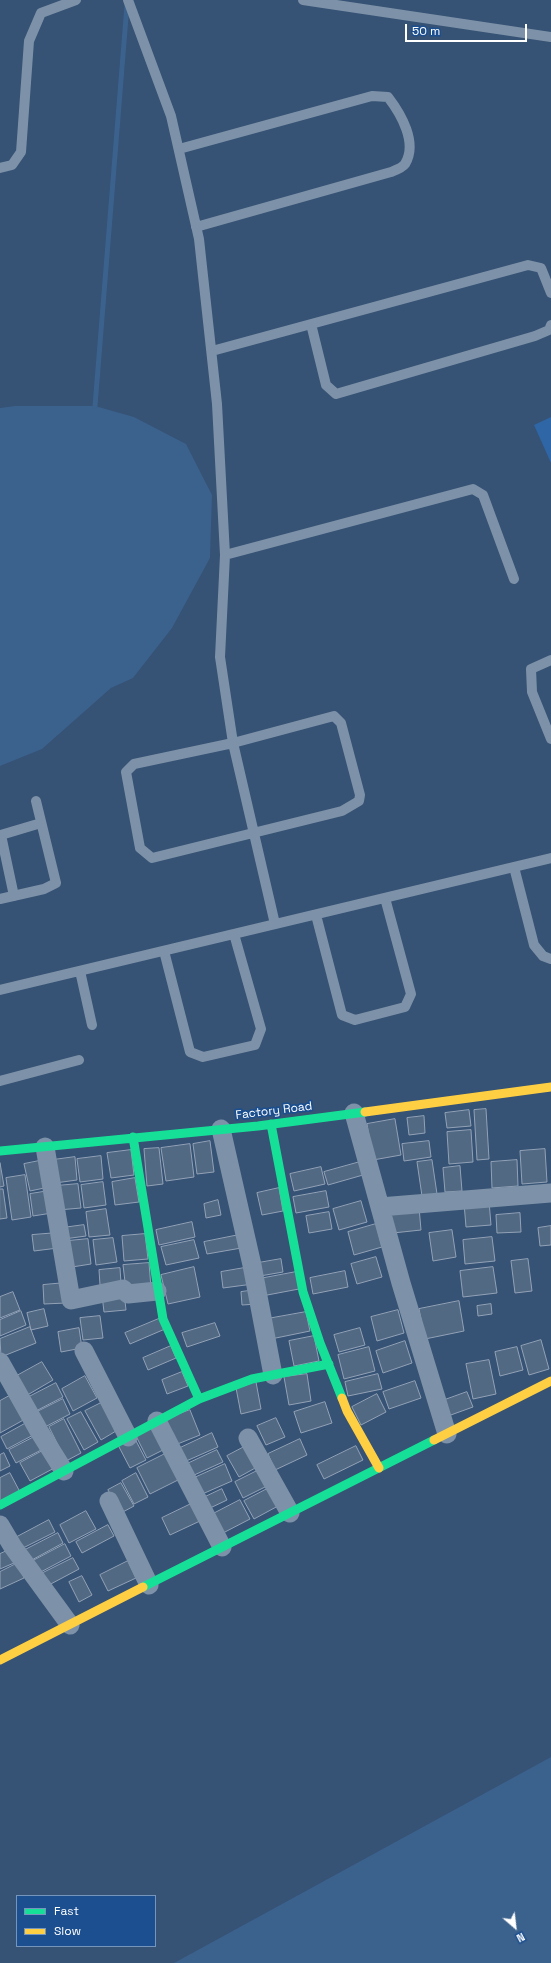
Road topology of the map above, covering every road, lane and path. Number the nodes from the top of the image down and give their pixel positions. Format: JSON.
{"nodes":[{"id":1,"x":76,"y":0,"type":"edge"},
{"id":2,"x":128,"y":0,"type":"edge"},
{"id":3,"x":304,"y":0,"type":"edge"},
{"id":4,"x":551,"y":37,"type":"edge"},
{"id":5,"x":179,"y":149,"type":"junction"},
{"id":6,"x":0,"y":168,"type":"edge"},
{"id":7,"x":196,"y":226,"type":"junction"},
{"id":8,"x":551,"y":293,"type":"edge"},
{"id":9,"x":311,"y":324,"type":"junction"},
{"id":10,"x":551,"y":325,"type":"edge"},
{"id":11,"x":212,"y":351,"type":"junction"},
{"id":12,"x":225,"y":555,"type":"junction"},
{"id":13,"x":514,"y":579,"type":"dead end"},
{"id":14,"x":551,"y":660,"type":"edge"},
{"id":15,"x":551,"y":739,"type":"edge"},
{"id":16,"x":232,"y":743,"type":"junction"},
{"id":17,"x":36,"y":801,"type":"dead end"},
{"id":18,"x":41,"y":823,"type":"junction"},
{"id":19,"x":254,"y":832,"type":"junction"},
{"id":20,"x":551,"y":858,"type":"edge"},
{"id":21,"x":514,"y":867,"type":"junction"},
{"id":22,"x":14,"y":896,"type":"junction"},
{"id":23,"x":385,"y":898,"type":"junction"},
{"id":24,"x":0,"y":899,"type":"edge"},
{"id":25,"x":316,"y":915,"type":"junction"},
{"id":26,"x":275,"y":924,"type":"junction"},
{"id":27,"x":234,"y":934,"type":"junction"},
{"id":28,"x":164,"y":951,"type":"junction"},
{"id":29,"x":551,"y":959,"type":"edge"},
{"id":30,"x":80,"y":971,"type":"junction"},
{"id":31,"x":0,"y":990,"type":"edge"},
{"id":32,"x":92,"y":1025,"type":"dead end"},
{"id":33,"x":79,"y":1060,"type":"dead end"},
{"id":34,"x":0,"y":1081,"type":"edge"},
{"id":35,"x":551,"y":1087,"type":"edge"},
{"id":36,"x":354,"y":1113,"type":"junction"},
{"id":37,"x":271,"y":1124,"type":"junction"},
{"id":38,"x":221,"y":1129,"type":"junction"},
{"id":39,"x":133,"y":1137,"type":"junction"},
{"id":40,"x":45,"y":1147,"type":"junction"},
{"id":41,"x":0,"y":1151,"type":"edge"},
{"id":42,"x":551,"y":1193,"type":"edge"},
{"id":43,"x":380,"y":1207,"type":"junction"},
{"id":44,"x":157,"y":1291,"type":"junction"},
{"id":45,"x":84,"y":1351,"type":"dead end"},
{"id":46,"x":0,"y":1362,"type":"edge"},
{"id":47,"x":329,"y":1364,"type":"junction"},
{"id":48,"x":273,"y":1374,"type":"junction"},
{"id":49,"x":551,"y":1381,"type":"edge"},
{"id":50,"x":199,"y":1399,"type":"junction"},
{"id":51,"x":157,"y":1421,"type":"junction"},
{"id":52,"x":447,"y":1434,"type":"junction"},
{"id":53,"x":128,"y":1437,"type":"junction"},
{"id":54,"x":248,"y":1438,"type":"dead end"},
{"id":55,"x":380,"y":1468,"type":"junction"},
{"id":56,"x":64,"y":1471,"type":"junction"},
{"id":57,"x":109,"y":1501,"type":"dead end"},
{"id":58,"x":0,"y":1505,"type":"edge"},
{"id":59,"x":290,"y":1513,"type":"junction"},
{"id":60,"x":0,"y":1525,"type":"edge"},
{"id":61,"x":6,"y":1547,"type":"edge"},
{"id":62,"x":222,"y":1547,"type":"junction"},
{"id":63,"x":149,"y":1585,"type":"junction"},
{"id":64,"x":70,"y":1624,"type":"junction"},
{"id":65,"x":0,"y":1660,"type":"edge"}],
"edges":[{"from":1,"to":6,"type":"lane"},
{"from":2,"to":5,"type":"lane"},
{"from":3,"to":4,"type":"lane"},
{"from":5,"to":7,"type":"lane"},
{"from":5,"to":7,"type":"lane"},
{"from":7,"to":11,"type":"lane"},
{"from":8,"to":9,"type":"lane"},
{"from":9,"to":10,"type":"lane"},
{"from":9,"to":11,"type":"lane"},
{"from":11,"to":12,"type":"lane"},
{"from":12,"to":13,"type":"lane"},
{"from":12,"to":16,"type":"lane"},
{"from":14,"to":15,"type":"lane"},
{"from":16,"to":19,"type":"lane"},
{"from":16,"to":19,"type":"lane"},
{"from":16,"to":19,"type":"lane"},
{"from":17,"to":18,"type":"lane"},
{"from":18,"to":22,"type":"lane"},
{"from":18,"to":22,"type":"lane"},
{"from":19,"to":26,"type":"lane"},
{"from":20,"to":21,"type":"lane"},
{"from":21,"to":23,"type":"lane"},
{"from":21,"to":29,"type":"lane"},
{"from":22,"to":24,"type":"lane"},
{"from":23,"to":25,"type":"lane"},
{"from":23,"to":25,"type":"lane"},
{"from":25,"to":26,"type":"lane"},
{"from":26,"to":27,"type":"lane"},
{"from":27,"to":28,"type":"lane"},
{"from":27,"to":28,"type":"lane"},
{"from":28,"to":30,"type":"lane"},
{"from":30,"to":31,"type":"lane"},
{"from":30,"to":32,"type":"lane"},
{"from":33,"to":34,"type":"lane"},
{"from":35,"to":36,"type":"street","name":"Factory Road"},
{"from":36,"to":37,"type":"street","name":"Factory Road"},
{"from":36,"to":43,"type":"street"},
{"from":37,"to":38,"type":"street","name":"Factory Road"},
{"from":37,"to":47,"type":"street"},
{"from":38,"to":39,"type":"street","name":"Factory Road"},
{"from":38,"to":48,"type":"street"},
{"from":39,"to":40,"type":"street","name":"Factory Road"},
{"from":39,"to":44,"type":"street"},
{"from":40,"to":41,"type":"street","name":"Factory Road"},
{"from":40,"to":44,"type":"street"},
{"from":42,"to":43,"type":"street"},
{"from":43,"to":52,"type":"street"},
{"from":44,"to":50,"type":"street"},
{"from":45,"to":53,"type":"street"},
{"from":46,"to":56,"type":"street"},
{"from":47,"to":48,"type":"street"},
{"from":47,"to":55,"type":"street"},
{"from":48,"to":50,"type":"street"},
{"from":49,"to":52,"type":"street"},
{"from":50,"to":51,"type":"street"},
{"from":51,"to":53,"type":"street"},
{"from":51,"to":62,"type":"street"},
{"from":52,"to":55,"type":"street"},
{"from":53,"to":56,"type":"street"},
{"from":54,"to":59,"type":"street"},
{"from":55,"to":59,"type":"street"},
{"from":56,"to":58,"type":"street"},
{"from":57,"to":63,"type":"street"},
{"from":59,"to":62,"type":"street"},
{"from":60,"to":61,"type":"street"},
{"from":61,"to":64,"type":"street"},
{"from":62,"to":63,"type":"street"},
{"from":63,"to":64,"type":"street"},
{"from":64,"to":65,"type":"street"}]}
